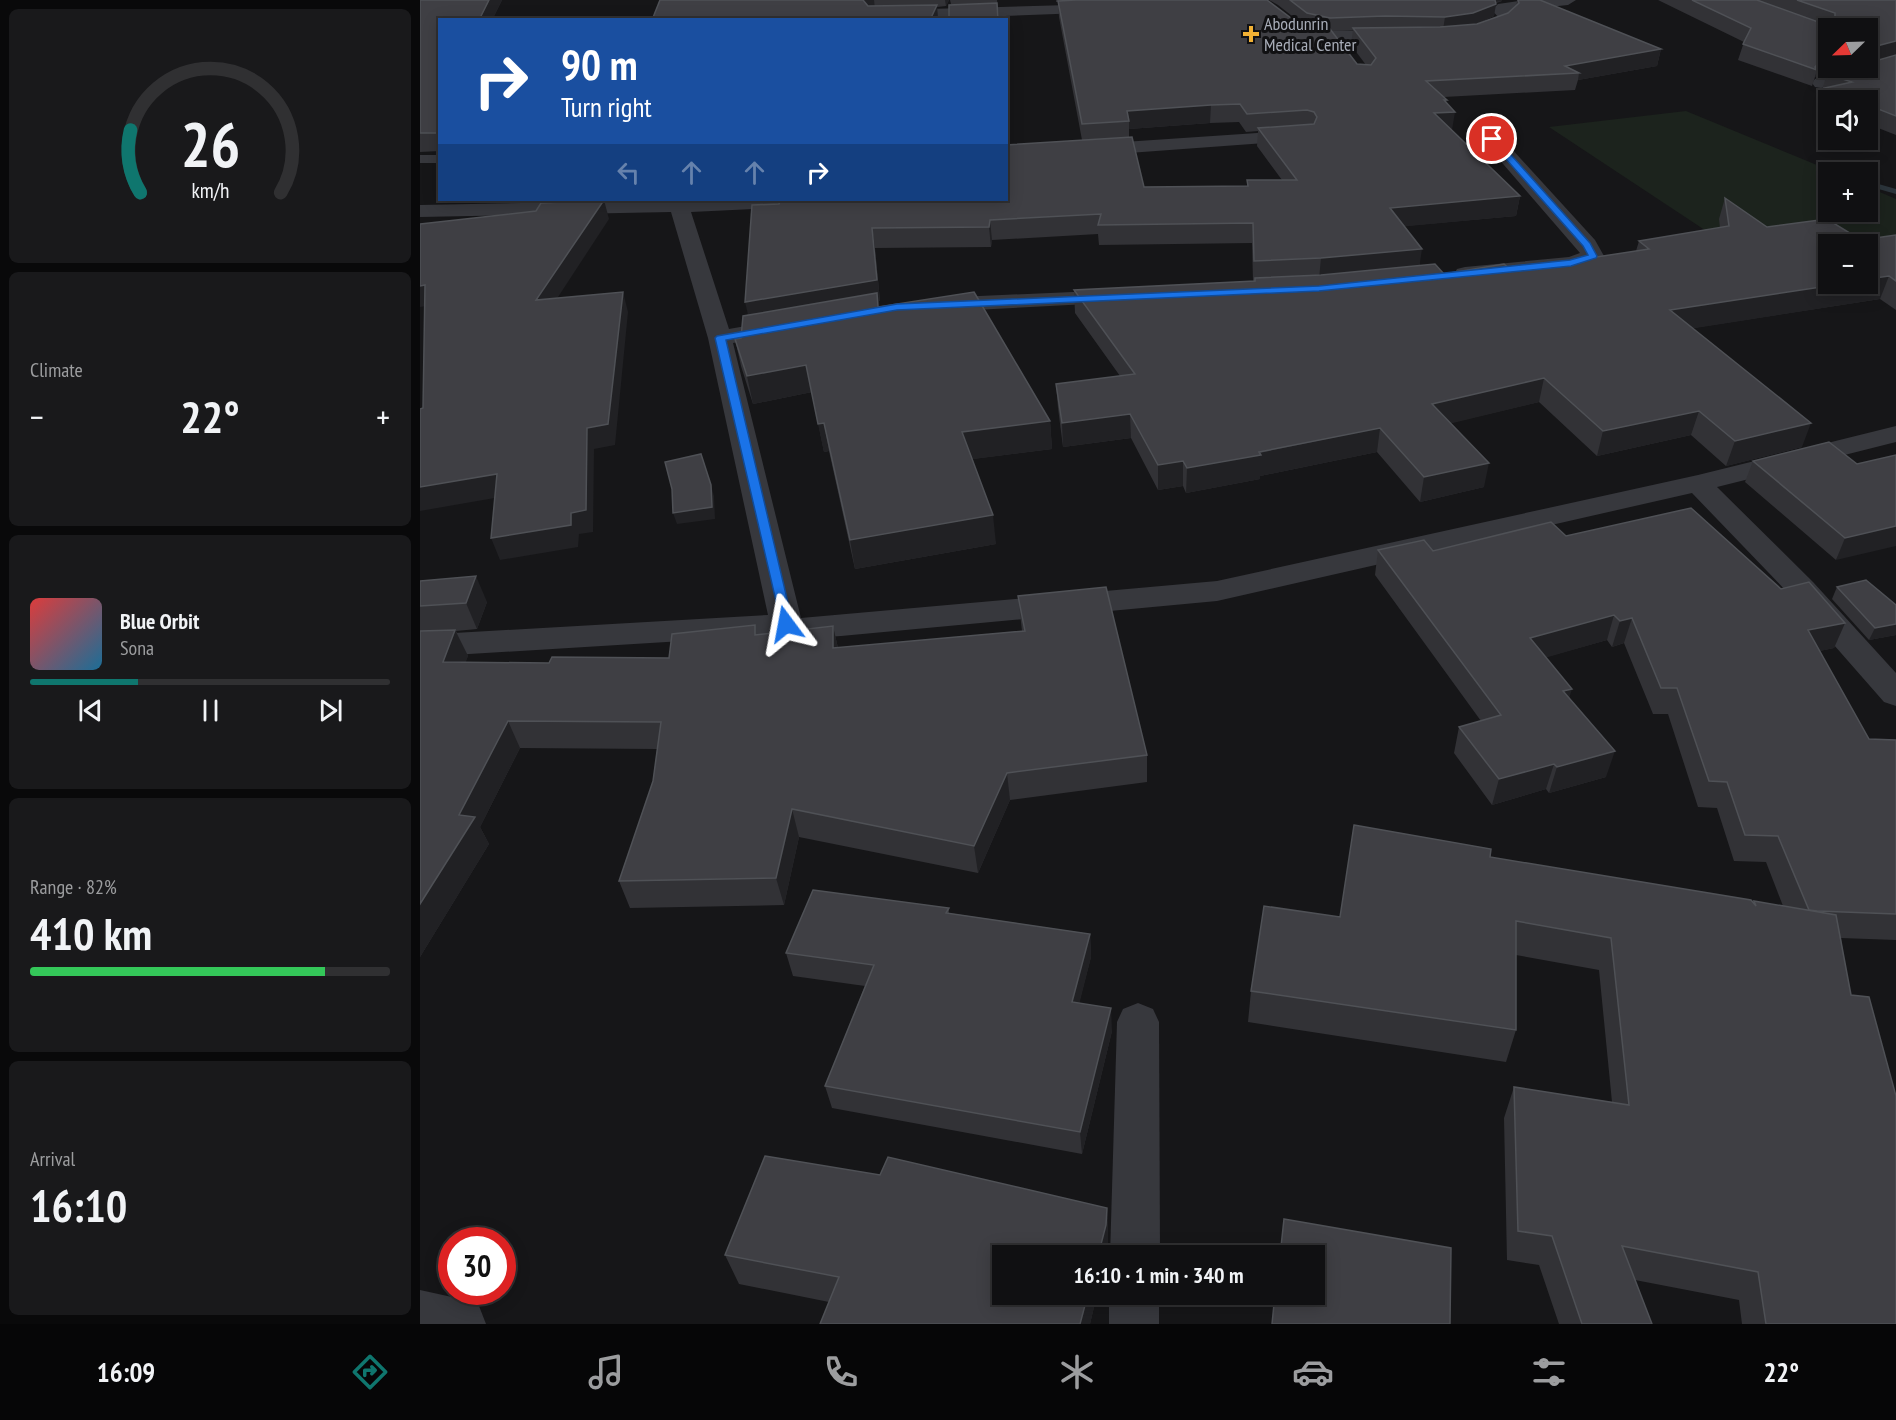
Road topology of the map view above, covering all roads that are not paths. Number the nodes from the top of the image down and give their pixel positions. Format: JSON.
{"nodes":[{"id":1,"x":1568,"y":0,"type":"edge"},
{"id":2,"x":1119,"y":8,"type":"edge"},
{"id":3,"x":876,"y":18,"type":"edge"},
{"id":4,"x":1284,"y":18,"type":"edge"},
{"id":5,"x":1459,"y":34,"type":"edge"},
{"id":6,"x":1416,"y":36,"type":"edge"},
{"id":7,"x":1334,"y":37,"type":"junction"},
{"id":8,"x":1878,"y":49,"type":"edge"},
{"id":9,"x":1346,"y":53,"type":"edge"},
{"id":10,"x":1896,"y":54,"type":"edge"},
{"id":11,"x":1896,"y":62,"type":"edge"},
{"id":12,"x":1821,"y":83,"type":"edge"},
{"id":13,"x":1305,"y":136,"type":"edge"},
{"id":14,"x":1492,"y":139,"type":"dead end"},
{"id":15,"x":1008,"y":156,"type":"edge"},
{"id":16,"x":420,"y":159,"type":"edge"},
{"id":17,"x":438,"y":159,"type":"edge"},
{"id":18,"x":794,"y":201,"type":"edge"},
{"id":19,"x":679,"y":206,"type":"junction"},
{"id":20,"x":420,"y":211,"type":"edge"},
{"id":21,"x":1445,"y":276,"type":"edge"},
{"id":22,"x":1143,"y":296,"type":"edge"},
{"id":23,"x":909,"y":306,"type":"edge"},
{"id":24,"x":803,"y":323,"type":"edge"},
{"id":25,"x":720,"y":338,"type":"junction"},
{"id":26,"x":1896,"y":434,"type":"edge"},
{"id":27,"x":1698,"y":483,"type":"junction"},
{"id":28,"x":786,"y":624,"type":"junction"},
{"id":29,"x":420,"y":646,"type":"edge"},
{"id":30,"x":1896,"y":694,"type":"edge"},
{"id":31,"x":1138,"y":1022,"type":"dead end"},
{"id":32,"x":1135,"y":1245,"type":"edge"},
{"id":33,"x":1134,"y":1305,"type":"edge"},
{"id":34,"x":420,"y":1315,"type":"edge"},
{"id":35,"x":461,"y":1324,"type":"edge"},
{"id":36,"x":1134,"y":1324,"type":"edge"}],
"edges":[{"from":1,"to":5,"type":"street"},
{"from":2,"to":3,"type":"street"},
{"from":4,"to":7,"type":"street"},
{"from":6,"to":7,"type":"street"},
{"from":7,"to":9,"type":"street"},
{"from":8,"to":10,"type":"street"},
{"from":11,"to":12,"type":"street"},
{"from":13,"to":15,"type":"street"},
{"from":14,"to":21,"type":"street"},
{"from":16,"to":17,"type":"lane"},
{"from":18,"to":19,"type":"street"},
{"from":19,"to":20,"type":"street"},
{"from":19,"to":25,"type":"street"},
{"from":22,"to":23,"type":"street"},
{"from":24,"to":25,"type":"street"},
{"from":25,"to":28,"type":"street"},
{"from":26,"to":27,"type":"street"},
{"from":27,"to":28,"type":"street"},
{"from":27,"to":30,"type":"street"},
{"from":28,"to":29,"type":"street"},
{"from":31,"to":32,"type":"street"},
{"from":33,"to":36,"type":"street"},
{"from":34,"to":35,"type":"street"}]}
